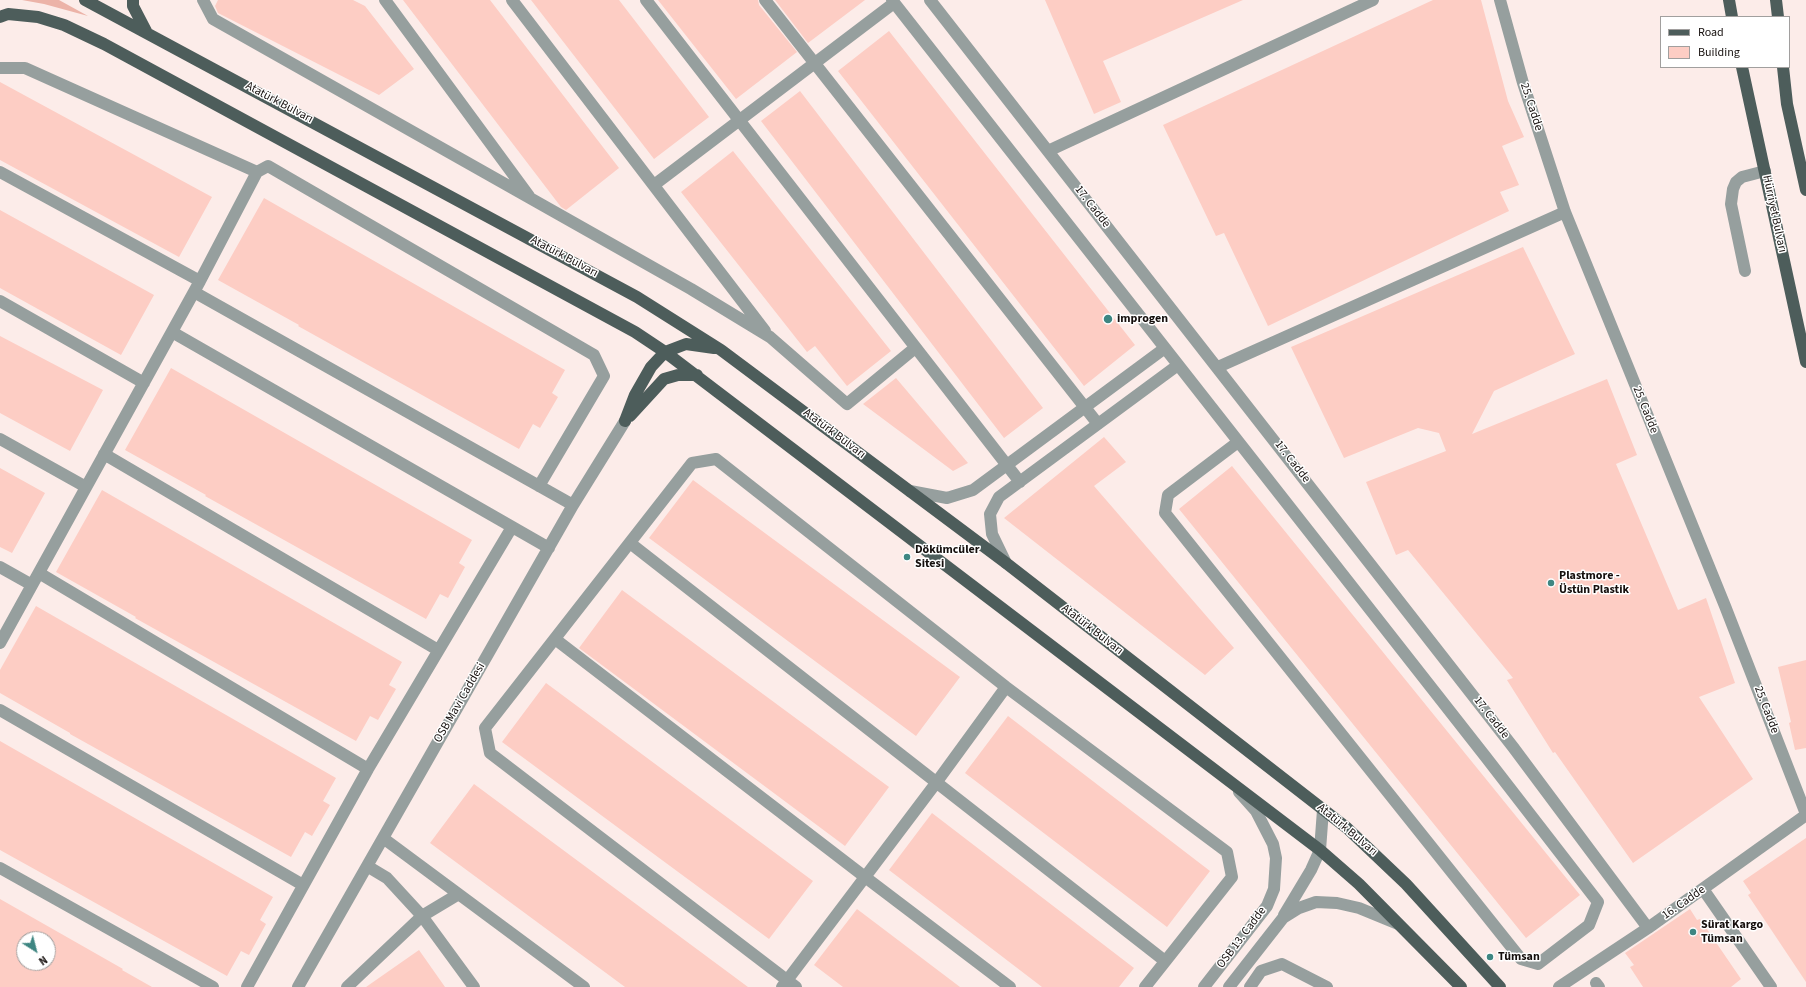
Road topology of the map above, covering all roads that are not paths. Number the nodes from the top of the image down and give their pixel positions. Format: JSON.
{"nodes":[{"id":1,"x":85,"y":0,"type":"edge"},
{"id":2,"x":133,"y":0,"type":"edge"},
{"id":3,"x":204,"y":0,"type":"edge"},
{"id":4,"x":385,"y":0,"type":"edge"},
{"id":5,"x":512,"y":0,"type":"edge"},
{"id":6,"x":646,"y":0,"type":"edge"},
{"id":7,"x":765,"y":0,"type":"edge"},
{"id":8,"x":930,"y":0,"type":"edge"},
{"id":9,"x":1373,"y":0,"type":"edge"},
{"id":10,"x":1500,"y":0,"type":"edge"},
{"id":11,"x":1729,"y":0,"type":"edge"},
{"id":12,"x":1776,"y":0,"type":"edge"},
{"id":13,"x":893,"y":1,"type":"edge"},
{"id":14,"x":1732,"y":16,"type":"edge"},
{"id":15,"x":1778,"y":16,"type":"edge"},
{"id":16,"x":0,"y":17,"type":"edge"},
{"id":17,"x":146,"y":32,"type":"junction"},
{"id":18,"x":815,"y":63,"type":"junction"},
{"id":19,"x":0,"y":68,"type":"edge"},
{"id":20,"x":1742,"y":68,"type":"edge"},
{"id":21,"x":1783,"y":68,"type":"edge"},
{"id":22,"x":740,"y":120,"type":"junction"},
{"id":23,"x":1048,"y":151,"type":"junction"},
{"id":24,"x":1765,"y":171,"type":"junction"},
{"id":25,"x":0,"y":172,"type":"edge"},
{"id":26,"x":257,"y":172,"type":"junction"},
{"id":27,"x":654,"y":185,"type":"junction"},
{"id":28,"x":1806,"y":190,"type":"edge"},
{"id":29,"x":532,"y":200,"type":"junction"},
{"id":30,"x":1566,"y":212,"type":"junction"},
{"id":31,"x":1746,"y":271,"type":"dead end"},
{"id":32,"x":200,"y":281,"type":"junction"},
{"id":33,"x":194,"y":292,"type":"junction"},
{"id":34,"x":0,"y":301,"type":"edge"},
{"id":35,"x":172,"y":332,"type":"junction"},
{"id":36,"x":770,"y":337,"type":"junction"},
{"id":37,"x":915,"y":348,"type":"junction"},
{"id":38,"x":1165,"y":348,"type":"junction"},
{"id":39,"x":721,"y":350,"type":"junction"},
{"id":40,"x":665,"y":352,"type":"junction"},
{"id":41,"x":1806,"y":362,"type":"edge"},
{"id":42,"x":1178,"y":365,"type":"junction"},
{"id":43,"x":1218,"y":367,"type":"junction"},
{"id":44,"x":697,"y":375,"type":"junction"},
{"id":45,"x":144,"y":383,"type":"junction"},
{"id":46,"x":1085,"y":407,"type":"junction"},
{"id":47,"x":625,"y":422,"type":"junction"},
{"id":48,"x":1098,"y":424,"type":"junction"},
{"id":49,"x":0,"y":439,"type":"edge"},
{"id":50,"x":1238,"y":442,"type":"junction"},
{"id":51,"x":104,"y":454,"type":"junction"},
{"id":52,"x":1007,"y":465,"type":"junction"},
{"id":53,"x":1020,"y":482,"type":"junction"},
{"id":54,"x":539,"y":486,"type":"junction"},
{"id":55,"x":86,"y":487,"type":"junction"},
{"id":56,"x":910,"y":490,"type":"junction"},
{"id":57,"x":573,"y":505,"type":"junction"},
{"id":58,"x":512,"y":527,"type":"junction"},
{"id":59,"x":630,"y":543,"type":"junction"},
{"id":60,"x":548,"y":548,"type":"junction"},
{"id":61,"x":1006,"y":563,"type":"junction"},
{"id":62,"x":0,"y":568,"type":"edge"},
{"id":63,"x":39,"y":573,"type":"junction"},
{"id":64,"x":32,"y":585,"type":"junction"},
{"id":65,"x":555,"y":639,"type":"junction"},
{"id":66,"x":0,"y":643,"type":"edge"},
{"id":67,"x":438,"y":650,"type":"junction"},
{"id":68,"x":1006,"y":687,"type":"junction"},
{"id":69,"x":0,"y":710,"type":"edge"},
{"id":70,"x":368,"y":769,"type":"junction"},
{"id":71,"x":1229,"y":781,"type":"junction"},
{"id":72,"x":936,"y":783,"type":"junction"},
{"id":73,"x":1323,"y":810,"type":"junction"},
{"id":74,"x":1806,"y":815,"type":"edge"},
{"id":75,"x":383,"y":838,"type":"junction"},
{"id":76,"x":1320,"y":850,"type":"junction"},
{"id":77,"x":367,"y":866,"type":"junction"},
{"id":78,"x":0,"y":868,"type":"edge"},
{"id":79,"x":865,"y":877,"type":"junction"},
{"id":80,"x":303,"y":885,"type":"junction"},
{"id":81,"x":1703,"y":890,"type":"junction"},
{"id":82,"x":457,"y":894,"type":"junction"},
{"id":83,"x":422,"y":916,"type":"junction"},
{"id":84,"x":1283,"y":918,"type":"junction"},
{"id":85,"x":1400,"y":925,"type":"junction"},
{"id":86,"x":1648,"y":928,"type":"junction"},
{"id":87,"x":1164,"y":961,"type":"junction"},
{"id":88,"x":788,"y":985,"type":"edge"},
{"id":89,"x":213,"y":987,"type":"edge"},
{"id":90,"x":247,"y":987,"type":"edge"},
{"id":91,"x":298,"y":987,"type":"edge"},
{"id":92,"x":347,"y":987,"type":"edge"},
{"id":93,"x":474,"y":987,"type":"edge"},
{"id":94,"x":584,"y":987,"type":"edge"},
{"id":95,"x":1010,"y":987,"type":"edge"},
{"id":96,"x":1145,"y":987,"type":"edge"},
{"id":97,"x":1204,"y":987,"type":"edge"},
{"id":98,"x":1229,"y":987,"type":"edge"},
{"id":99,"x":1250,"y":987,"type":"edge"},
{"id":100,"x":1327,"y":987,"type":"edge"},
{"id":101,"x":1461,"y":987,"type":"edge"},
{"id":102,"x":1500,"y":987,"type":"edge"},
{"id":103,"x":1559,"y":987,"type":"edge"},
{"id":104,"x":1771,"y":987,"type":"edge"}],
"edges":[{"from":1,"to":17,"type":"main road","name":"Atatürk Bulvarı"},
{"from":2,"to":17,"type":"main road"},
{"from":3,"to":29,"type":"street"},
{"from":4,"to":29,"type":"street"},
{"from":5,"to":27,"type":"street"},
{"from":6,"to":22,"type":"street"},
{"from":7,"to":18,"type":"street"},
{"from":8,"to":23,"type":"street","name":"17. Cadde"},
{"from":9,"to":23,"type":"street"},
{"from":10,"to":30,"type":"street","name":"25. Cadde"},
{"from":11,"to":14,"type":"main road"},
{"from":12,"to":15,"type":"main road"},
{"from":13,"to":18,"type":"street"},
{"from":13,"to":38,"type":"street"},
{"from":16,"to":40,"type":"main road"},
{"from":17,"to":39,"type":"main road","name":"Atatürk Bulvarı"},
{"from":18,"to":22,"type":"street"},
{"from":18,"to":46,"type":"street"},
{"from":19,"to":26,"type":"street"},
{"from":20,"to":24,"type":"main road","name":"Hürriyet Bulvarı"},
{"from":21,"to":28,"type":"main road"},
{"from":22,"to":27,"type":"street"},
{"from":22,"to":37,"type":"street"},
{"from":23,"to":43,"type":"street","name":"17. Cadde"},
{"from":24,"to":31,"type":"street"},
{"from":24,"to":41,"type":"main road","name":"Hürriyet Bulvarı"},
{"from":25,"to":32,"type":"street"},
{"from":26,"to":32,"type":"street"},
{"from":26,"to":54,"type":"street"},
{"from":27,"to":36,"type":"street"},
{"from":29,"to":36,"type":"street"},
{"from":30,"to":43,"type":"street"},
{"from":30,"to":74,"type":"street","name":"25. Cadde"},
{"from":32,"to":33,"type":"street"},
{"from":33,"to":35,"type":"street"},
{"from":33,"to":54,"type":"street"},
{"from":34,"to":45,"type":"street"},
{"from":35,"to":45,"type":"street"},
{"from":35,"to":58,"type":"street"},
{"from":36,"to":37,"type":"street"},
{"from":37,"to":52,"type":"street"},
{"from":38,"to":42,"type":"street"},
{"from":38,"to":46,"type":"street"},
{"from":39,"to":40,"type":"main road"},
{"from":39,"to":56,"type":"main road","name":"Atatürk Bulvarı"},
{"from":40,"to":44,"type":"main road"},
{"from":40,"to":47,"type":"main road"},
{"from":42,"to":48,"type":"street"},
{"from":42,"to":50,"type":"street"},
{"from":43,"to":86,"type":"street","name":"17. Cadde"},
{"from":44,"to":47,"type":"main road"},
{"from":44,"to":71,"type":"main road"},
{"from":45,"to":51,"type":"street"},
{"from":46,"to":48,"type":"street"},
{"from":46,"to":52,"type":"street"},
{"from":47,"to":57,"type":"street","name":"OSB Mavi Caddesi"},
{"from":48,"to":53,"type":"street"},
{"from":49,"to":55,"type":"street"},
{"from":50,"to":50,"type":"street"},
{"from":51,"to":55,"type":"street"},
{"from":51,"to":67,"type":"street"},
{"from":52,"to":53,"type":"street"},
{"from":52,"to":56,"type":"street"},
{"from":53,"to":61,"type":"street"},
{"from":54,"to":57,"type":"street"},
{"from":55,"to":63,"type":"street"},
{"from":56,"to":61,"type":"main road","name":"Atatürk Bulvarı"},
{"from":57,"to":60,"type":"street","name":"OSB Mavi Caddesi"},
{"from":58,"to":60,"type":"street"},
{"from":58,"to":67,"type":"street"},
{"from":59,"to":65,"type":"street"},
{"from":59,"to":68,"type":"street"},
{"from":59,"to":72,"type":"street"},
{"from":60,"to":75,"type":"street","name":"OSB Mavi Caddesi"},
{"from":61,"to":73,"type":"main road","name":"Atatürk Bulvarı"},
{"from":62,"to":64,"type":"street"},
{"from":63,"to":64,"type":"street"},
{"from":63,"to":70,"type":"street"},
{"from":64,"to":66,"type":"street"},
{"from":65,"to":79,"type":"street"},
{"from":65,"to":88,"type":"street"},
{"from":67,"to":70,"type":"street"},
{"from":68,"to":72,"type":"street"},
{"from":68,"to":87,"type":"street"},
{"from":69,"to":80,"type":"street"},
{"from":70,"to":80,"type":"street"},
{"from":71,"to":76,"type":"main road"},
{"from":71,"to":97,"type":"street","name":"OSB 13. Cadde"},
{"from":72,"to":79,"type":"street"},
{"from":72,"to":87,"type":"street"},
{"from":73,"to":76,"type":"street"},
{"from":73,"to":102,"type":"main road","name":"Atatürk Bulvarı"},
{"from":74,"to":81,"type":"street","name":"16. Cadde"},
{"from":75,"to":77,"type":"street","name":"OSB Mavi Caddesi"},
{"from":75,"to":82,"type":"street"},
{"from":76,"to":84,"type":"street"},
{"from":76,"to":85,"type":"main road"},
{"from":77,"to":83,"type":"street"},
{"from":77,"to":91,"type":"street","name":"OSB Mavi Caddesi"},
{"from":78,"to":89,"type":"street"},
{"from":79,"to":88,"type":"street"},
{"from":79,"to":95,"type":"street"},
{"from":80,"to":90,"type":"street"},
{"from":81,"to":86,"type":"street","name":"16. Cadde"},
{"from":81,"to":104,"type":"street"},
{"from":82,"to":83,"type":"street"},
{"from":82,"to":94,"type":"street"},
{"from":83,"to":92,"type":"street"},
{"from":83,"to":93,"type":"street"},
{"from":84,"to":85,"type":"street"},
{"from":84,"to":98,"type":"street"},
{"from":85,"to":101,"type":"main road"},
{"from":86,"to":103,"type":"street","name":"16. Cadde"},
{"from":87,"to":96,"type":"street"},
{"from":99,"to":100,"type":"street"}]}
